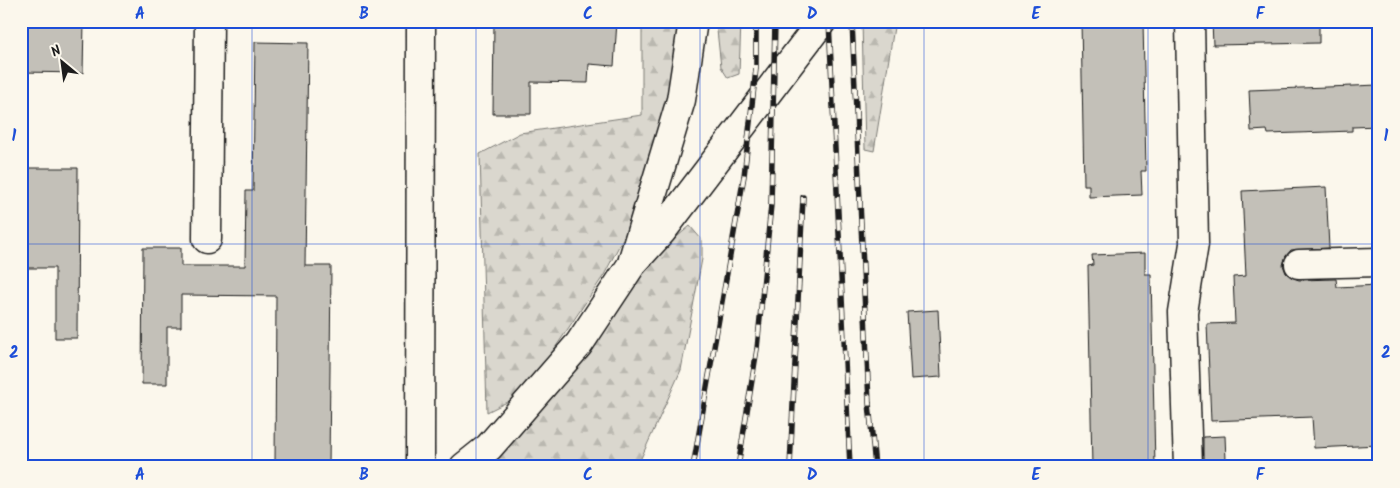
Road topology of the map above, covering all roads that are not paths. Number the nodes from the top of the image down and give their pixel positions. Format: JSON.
{"nodes":[{"id":1,"x":209,"y":21,"type":"edge"},
{"id":2,"x":421,"y":21,"type":"edge"},
{"id":3,"x":693,"y":21,"type":"edge"},
{"id":4,"x":822,"y":21,"type":"edge"},
{"id":5,"x":1190,"y":21,"type":"edge"},
{"id":6,"x":207,"y":238,"type":"dead end"},
{"id":7,"x":1379,"y":262,"type":"edge"},
{"id":8,"x":632,"y":264,"type":"junction"},
{"id":9,"x":1299,"y":264,"type":"dead end"},
{"id":10,"x":420,"y":467,"type":"edge"},
{"id":11,"x":464,"y":467,"type":"edge"},
{"id":12,"x":1188,"y":467,"type":"edge"}],
"edges":[{"from":1,"to":6,"type":"street"},
{"from":2,"to":10,"type":"street"},
{"from":3,"to":8,"type":"street"},
{"from":4,"to":8,"type":"street"},
{"from":5,"to":12,"type":"street"},
{"from":7,"to":9,"type":"street"},
{"from":8,"to":11,"type":"street"}]}
